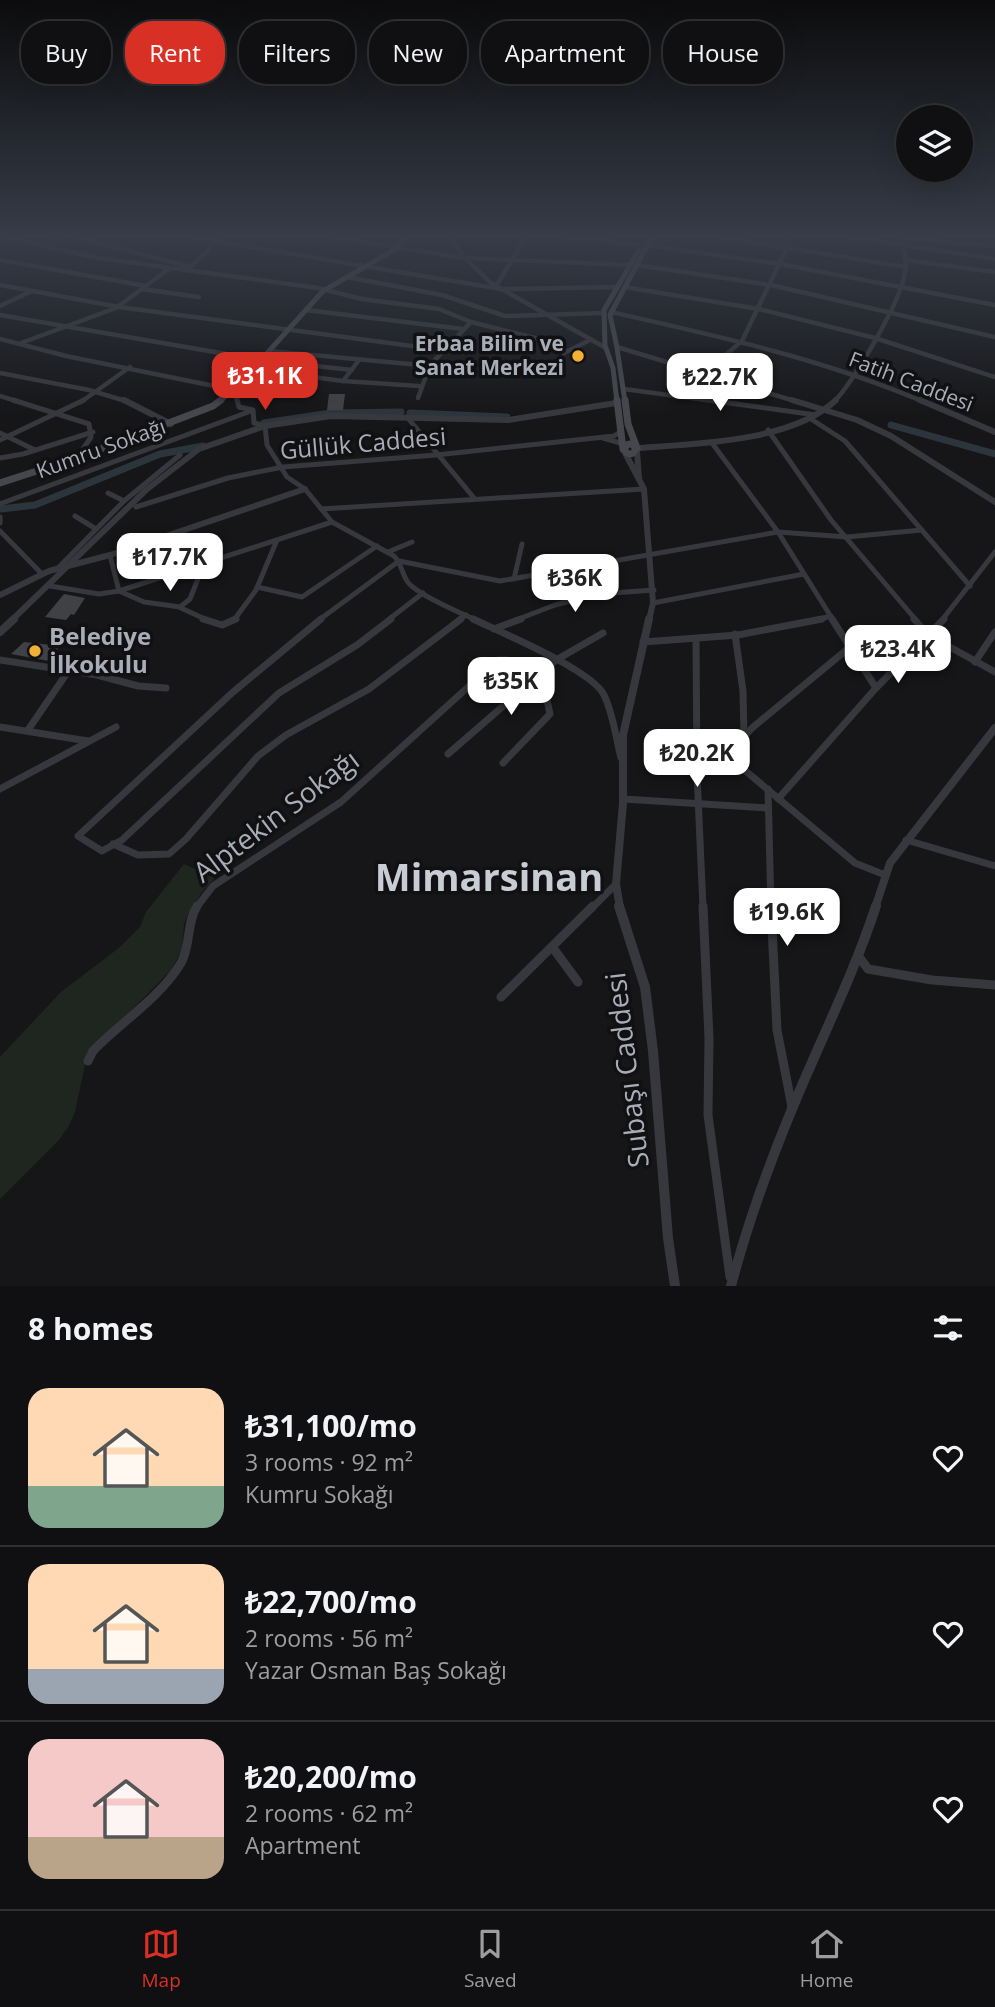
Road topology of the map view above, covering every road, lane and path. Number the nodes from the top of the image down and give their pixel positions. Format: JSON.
{"nodes":[{"id":1,"x":23,"y":295,"type":"edge"},
{"id":2,"x":54,"y":295,"type":"edge"},
{"id":3,"x":135,"y":295,"type":"edge"},
{"id":4,"x":187,"y":295,"type":"edge"},
{"id":5,"x":320,"y":295,"type":"edge"},
{"id":6,"x":347,"y":295,"type":"edge"},
{"id":7,"x":442,"y":295,"type":"edge"},
{"id":8,"x":512,"y":295,"type":"edge"},
{"id":9,"x":615,"y":295,"type":"edge"},
{"id":10,"x":618,"y":295,"type":"edge"},
{"id":11,"x":671,"y":295,"type":"edge"},
{"id":12,"x":766,"y":295,"type":"edge"},
{"id":13,"x":815,"y":295,"type":"edge"},
{"id":14,"x":899,"y":295,"type":"edge"},
{"id":15,"x":943,"y":295,"type":"edge"},
{"id":16,"x":199,"y":297,"type":"dead end"},
{"id":17,"x":995,"y":304,"type":"edge"},
{"id":18,"x":0,"y":306,"type":"edge"},
{"id":19,"x":119,"y":307,"type":"junction"},
{"id":20,"x":759,"y":309,"type":"junction"},
{"id":21,"x":306,"y":310,"type":"junction"},
{"id":22,"x":611,"y":312,"type":"junction"},
{"id":23,"x":890,"y":312,"type":"junction"},
{"id":24,"x":603,"y":313,"type":"junction"},
{"id":25,"x":0,"y":314,"type":"edge"},
{"id":26,"x":545,"y":314,"type":"junction"},
{"id":27,"x":471,"y":322,"type":"junction"},
{"id":28,"x":66,"y":325,"type":"junction"},
{"id":29,"x":463,"y":330,"type":"junction"},
{"id":30,"x":288,"y":331,"type":"junction"},
{"id":31,"x":995,"y":337,"type":"edge"},
{"id":32,"x":875,"y":338,"type":"junction"},
{"id":33,"x":0,"y":339,"type":"edge"},
{"id":34,"x":590,"y":340,"type":"junction"},
{"id":35,"x":742,"y":341,"type":"junction"},
{"id":36,"x":21,"y":343,"type":"junction"},
{"id":37,"x":610,"y":344,"type":"junction"},
{"id":38,"x":269,"y":351,"type":"junction"},
{"id":39,"x":442,"y":351,"type":"junction"},
{"id":40,"x":564,"y":353,"type":"joint"},
{"id":41,"x":261,"y":360,"type":"junction"},
{"id":42,"x":359,"y":360,"type":"junction"},
{"id":43,"x":431,"y":366,"type":"junction"},
{"id":44,"x":130,"y":367,"type":"junction"},
{"id":45,"x":253,"y":369,"type":"junction"},
{"id":46,"x":352,"y":370,"type":"junction"},
{"id":47,"x":0,"y":373,"type":"edge"},
{"id":48,"x":702,"y":373,"type":"junction"},
{"id":49,"x":854,"y":374,"type":"junction"},
{"id":50,"x":995,"y":377,"type":"edge"},
{"id":51,"x":343,"y":381,"type":"junction"},
{"id":52,"x":419,"y":386,"type":"junction"},
{"id":53,"x":624,"y":389,"type":"junction"},
{"id":54,"x":234,"y":390,"type":"junction"},
{"id":55,"x":99,"y":391,"type":"junction"},
{"id":56,"x":678,"y":394,"type":"junction"},
{"id":57,"x":0,"y":396,"type":"edge"},
{"id":58,"x":418,"y":398,"type":"dead end"},
{"id":59,"x":616,"y":403,"type":"junction"},
{"id":60,"x":828,"y":408,"type":"junction"},
{"id":61,"x":253,"y":411,"type":"junction"},
{"id":62,"x":61,"y":414,"type":"junction"},
{"id":63,"x":406,"y":415,"type":"junction"},
{"id":64,"x":818,"y":415,"type":"junction"},
{"id":65,"x":811,"y":419,"type":"junction"},
{"id":66,"x":171,"y":424,"type":"junction"},
{"id":67,"x":265,"y":426,"type":"junction"},
{"id":68,"x":768,"y":430,"type":"junction"},
{"id":69,"x":93,"y":432,"type":"junction"},
{"id":70,"x":620,"y":432,"type":"junction"},
{"id":71,"x":995,"y":432,"type":"edge"},
{"id":72,"x":0,"y":433,"type":"edge"},
{"id":73,"x":9,"y":437,"type":"junction"},
{"id":74,"x":598,"y":437,"type":"junction"},
{"id":75,"x":0,"y":440,"type":"edge"},
{"id":76,"x":712,"y":443,"type":"junction"},
{"id":77,"x":624,"y":446,"type":"junction"},
{"id":78,"x":637,"y":449,"type":"junction"},
{"id":79,"x":35,"y":450,"type":"junction"},
{"id":80,"x":180,"y":455,"type":"dead end"},
{"id":81,"x":436,"y":455,"type":"junction"},
{"id":82,"x":0,"y":458,"type":"edge"},
{"id":83,"x":77,"y":458,"type":"junction"},
{"id":84,"x":283,"y":467,"type":"junction"},
{"id":85,"x":639,"y":479,"type":"junction"},
{"id":86,"x":0,"y":483,"type":"edge"},
{"id":87,"x":305,"y":489,"type":"junction"},
{"id":88,"x":644,"y":489,"type":"junction"},
{"id":89,"x":108,"y":493,"type":"dead end"},
{"id":90,"x":474,"y":498,"type":"junction"},
{"id":91,"x":124,"y":501,"type":"junction"},
{"id":92,"x":995,"y":502,"type":"edge"},
{"id":93,"x":0,"y":504,"type":"edge"},
{"id":94,"x":136,"y":507,"type":"dead end"},
{"id":95,"x":321,"y":509,"type":"junction"},
{"id":96,"x":75,"y":516,"type":"dead end"},
{"id":97,"x":0,"y":517,"type":"edge"},
{"id":98,"x":332,"y":522,"type":"junction"},
{"id":99,"x":0,"y":523,"type":"edge"},
{"id":100,"x":96,"y":529,"type":"junction"},
{"id":101,"x":922,"y":530,"type":"junction"},
{"id":102,"x":0,"y":531,"type":"edge"},
{"id":103,"x":778,"y":531,"type":"junction"},
{"id":104,"x":847,"y":537,"type":"junction"},
{"id":105,"x":276,"y":540,"type":"junction"},
{"id":106,"x":412,"y":542,"type":"dead end"},
{"id":107,"x":522,"y":544,"type":"dead end"},
{"id":108,"x":377,"y":546,"type":"junction"},
{"id":109,"x":388,"y":552,"type":"junction"},
{"id":110,"x":995,"y":552,"type":"edge"},
{"id":111,"x":110,"y":555,"type":"junction"},
{"id":112,"x":648,"y":555,"type":"junction"},
{"id":113,"x":205,"y":561,"type":"junction"},
{"id":114,"x":399,"y":561,"type":"junction"},
{"id":115,"x":68,"y":567,"type":"junction"},
{"id":116,"x":57,"y":569,"type":"junction"},
{"id":117,"x":42,"y":574,"type":"junction"},
{"id":118,"x":804,"y":575,"type":"junction"},
{"id":119,"x":514,"y":579,"type":"junction"},
{"id":120,"x":50,"y":586,"type":"junction"},
{"id":121,"x":970,"y":586,"type":"junction"},
{"id":122,"x":257,"y":587,"type":"junction"},
{"id":123,"x":654,"y":590,"type":"junction"},
{"id":124,"x":119,"y":591,"type":"junction"},
{"id":125,"x":423,"y":593,"type":"junction"},
{"id":126,"x":0,"y":595,"type":"edge"},
{"id":127,"x":653,"y":603,"type":"junction"},
{"id":128,"x":180,"y":607,"type":"junction"},
{"id":129,"x":466,"y":615,"type":"junction"},
{"id":130,"x":831,"y":616,"type":"junction"},
{"id":131,"x":494,"y":629,"type":"junction"},
{"id":132,"x":0,"y":632,"type":"edge"},
{"id":133,"x":995,"y":632,"type":"edge"},
{"id":134,"x":603,"y":633,"type":"dead end"},
{"id":135,"x":735,"y":634,"type":"junction"},
{"id":136,"x":928,"y":635,"type":"junction"},
{"id":137,"x":696,"y":639,"type":"junction"},
{"id":138,"x":643,"y":642,"type":"junction"},
{"id":139,"x":850,"y":647,"type":"junction"},
{"id":140,"x":0,"y":660,"type":"edge"},
{"id":141,"x":556,"y":660,"type":"junction"},
{"id":142,"x":975,"y":662,"type":"junction"},
{"id":143,"x":69,"y":670,"type":"junction"},
{"id":144,"x":995,"y":672,"type":"edge"},
{"id":145,"x":538,"y":676,"type":"junction"},
{"id":146,"x":166,"y":688,"type":"dead end"},
{"id":147,"x":876,"y":688,"type":"junction"},
{"id":148,"x":0,"y":727,"type":"edge"},
{"id":149,"x":116,"y":727,"type":"dead end"},
{"id":150,"x":995,"y":727,"type":"edge"},
{"id":151,"x":28,"y":730,"type":"junction"},
{"id":152,"x":744,"y":737,"type":"junction"},
{"id":153,"x":90,"y":741,"type":"junction"},
{"id":154,"x":448,"y":754,"type":"dead end"},
{"id":155,"x":503,"y":763,"type":"dead end"},
{"id":156,"x":622,"y":764,"type":"junction"},
{"id":157,"x":0,"y":789,"type":"edge"},
{"id":158,"x":768,"y":789,"type":"junction"},
{"id":159,"x":623,"y":799,"type":"junction"},
{"id":160,"x":778,"y":799,"type":"junction"},
{"id":161,"x":699,"y":803,"type":"junction"},
{"id":162,"x":768,"y":808,"type":"junction"},
{"id":163,"x":906,"y":840,"type":"junction"},
{"id":164,"x":113,"y":845,"type":"junction"},
{"id":165,"x":995,"y":866,"type":"edge"},
{"id":166,"x":885,"y":875,"type":"junction"},
{"id":167,"x":616,"y":884,"type":"junction"},
{"id":168,"x":553,"y":948,"type":"junction"},
{"id":169,"x":859,"y":957,"type":"junction"},
{"id":170,"x":578,"y":982,"type":"dead end"},
{"id":171,"x":995,"y":985,"type":"edge"},
{"id":172,"x":501,"y":997,"type":"dead end"},
{"id":173,"x":88,"y":1061,"type":"dead end"},
{"id":174,"x":792,"y":1108,"type":"junction"},
{"id":175,"x":731,"y":1284,"type":"edge"},
{"id":176,"x":675,"y":1286,"type":"edge"}],
"edges":[{"from":1,"to":18,"type":"street"},
{"from":2,"to":19,"type":"street"},
{"from":3,"to":19,"type":"street"},
{"from":4,"to":16,"type":"street"},
{"from":5,"to":21,"type":"main road"},
{"from":6,"to":27,"type":"street"},
{"from":7,"to":26,"type":"street"},
{"from":8,"to":26,"type":"street"},
{"from":9,"to":24,"type":"main road"},
{"from":10,"to":22,"type":"main road"},
{"from":11,"to":20,"type":"street"},
{"from":12,"to":20,"type":"street"},
{"from":13,"to":23,"type":"street"},
{"from":14,"to":23,"type":"street"},
{"from":15,"to":17,"type":"street"},
{"from":19,"to":28,"type":"street"},
{"from":19,"to":30,"type":"street"},
{"from":20,"to":32,"type":"street"},
{"from":20,"to":35,"type":"street"},
{"from":21,"to":29,"type":"street"},
{"from":21,"to":30,"type":"main road"},
{"from":22,"to":35,"type":"street","name":"Fatih Caddesi"},
{"from":22,"to":37,"type":"main road"},
{"from":23,"to":31,"type":"street"},
{"from":23,"to":32,"type":"street"},
{"from":24,"to":26,"type":"street"},
{"from":24,"to":37,"type":"main road"},
{"from":25,"to":28,"type":"street"},
{"from":26,"to":34,"type":"street"},
{"from":27,"to":29,"type":"street"},
{"from":27,"to":40,"type":"street"},
{"from":28,"to":36,"type":"street"},
{"from":28,"to":41,"type":"street"},
{"from":29,"to":39,"type":"street"},
{"from":30,"to":38,"type":"main road"},
{"from":30,"to":39,"type":"street"},
{"from":32,"to":49,"type":"street"},
{"from":32,"to":50,"type":"street"},
{"from":33,"to":36,"type":"street"},
{"from":34,"to":37,"type":"street"},
{"from":34,"to":37,"type":"street"},
{"from":34,"to":40,"type":"street"},
{"from":35,"to":48,"type":"street"},
{"from":35,"to":49,"type":"street","name":"Fatih Caddesi"},
{"from":36,"to":44,"type":"street"},
{"from":37,"to":48,"type":"street"},
{"from":37,"to":53,"type":"main road"},
{"from":37,"to":59,"type":"main road"},
{"from":38,"to":41,"type":"main road"},
{"from":38,"to":42,"type":"street"},
{"from":39,"to":43,"type":"street"},
{"from":41,"to":45,"type":"main road"},
{"from":41,"to":46,"type":"street"},
{"from":42,"to":43,"type":"street"},
{"from":42,"to":46,"type":"street"},
{"from":43,"to":52,"type":"street"},
{"from":44,"to":54,"type":"street"},
{"from":44,"to":55,"type":"street"},
{"from":45,"to":51,"type":"street"},
{"from":45,"to":54,"type":"main road"},
{"from":46,"to":51,"type":"street"},
{"from":47,"to":55,"type":"street"},
{"from":48,"to":56,"type":"street"},
{"from":48,"to":60,"type":"street"},
{"from":49,"to":60,"type":"street"},
{"from":49,"to":71,"type":"street","name":"Fatih Caddesi"},
{"from":51,"to":52,"type":"street"},
{"from":52,"to":58,"type":"street"},
{"from":53,"to":56,"type":"street"},
{"from":53,"to":78,"type":"main road"},
{"from":54,"to":61,"type":"street"},
{"from":54,"to":66,"type":"main road"},
{"from":55,"to":62,"type":"street"},
{"from":55,"to":66,"type":"street"},
{"from":56,"to":64,"type":"street"},
{"from":57,"to":62,"type":"street"},
{"from":59,"to":63,"type":"street"},
{"from":59,"to":70,"type":"main road"},
{"from":60,"to":64,"type":"street"},
{"from":60,"to":92,"type":"street"},
{"from":61,"to":67,"type":"street"},
{"from":61,"to":93,"type":"street","name":"Kumru Sokağı"},
{"from":62,"to":69,"type":"street"},
{"from":62,"to":73,"type":"street"},
{"from":63,"to":67,"type":"street"},
{"from":63,"to":81,"type":"street"},
{"from":64,"to":65,"type":"street"},
{"from":65,"to":68,"type":"street"},
{"from":65,"to":101,"type":"street"},
{"from":66,"to":83,"type":"main road"},
{"from":67,"to":84,"type":"street"},
{"from":67,"to":115,"type":"street"},
{"from":68,"to":76,"type":"street"},
{"from":68,"to":104,"type":"street"},
{"from":69,"to":79,"type":"street"},
{"from":69,"to":83,"type":"street"},
{"from":70,"to":74,"type":"street","name":"Güllük Caddesi"},
{"from":70,"to":77,"type":"main road"},
{"from":72,"to":73,"type":"street"},
{"from":73,"to":75,"type":"street"},
{"from":73,"to":79,"type":"street"},
{"from":74,"to":77,"type":"street"},
{"from":74,"to":81,"type":"street","name":"Güllük Caddesi"},
{"from":76,"to":78,"type":"street"},
{"from":76,"to":103,"type":"street"},
{"from":77,"to":78,"type":"main road"},
{"from":77,"to":85,"type":"street","name":"Subaşı Caddesi"},
{"from":78,"to":85,"type":"street","name":"Subaşı Caddesi"},
{"from":79,"to":82,"type":"street"},
{"from":80,"to":91,"type":"street"},
{"from":81,"to":84,"type":"street","name":"Güllük Caddesi"},
{"from":81,"to":90,"type":"street"},
{"from":83,"to":86,"type":"main road"},
{"from":84,"to":87,"type":"street"},
{"from":84,"to":94,"type":"street","name":"Güllük Caddesi"},
{"from":85,"to":88,"type":"street","name":"Subaşı Caddesi"},
{"from":87,"to":95,"type":"street"},
{"from":87,"to":111,"type":"street"},
{"from":88,"to":90,"type":"street"},
{"from":88,"to":112,"type":"street","name":"Subaşı Caddesi"},
{"from":89,"to":91,"type":"street"},
{"from":90,"to":95,"type":"street"},
{"from":91,"to":100,"type":"street"},
{"from":95,"to":98,"type":"street"},
{"from":96,"to":100,"type":"street"},
{"from":97,"to":99,"type":"street"},
{"from":98,"to":105,"type":"street"},
{"from":98,"to":108,"type":"street"},
{"from":100,"to":116,"type":"street"},
{"from":101,"to":104,"type":"street"},
{"from":101,"to":121,"type":"street"},
{"from":102,"to":117,"type":"street"},
{"from":103,"to":104,"type":"street"},
{"from":103,"to":112,"type":"street"},
{"from":103,"to":118,"type":"street"},
{"from":104,"to":136,"type":"street"},
{"from":105,"to":113,"type":"street"},
{"from":105,"to":122,"type":"street"},
{"from":106,"to":109,"type":"street"},
{"from":107,"to":119,"type":"street"},
{"from":108,"to":109,"type":"street"},
{"from":108,"to":122,"type":"street"},
{"from":109,"to":114,"type":"street"},
{"from":110,"to":121,"type":"street"},
{"from":111,"to":115,"type":"street"},
{"from":111,"to":124,"type":"street"},
{"from":112,"to":119,"type":"street"},
{"from":112,"to":123,"type":"street","name":"Subaşı Caddesi"},
{"from":113,"to":124,"type":"street"},
{"from":113,"to":128,"type":"street"},
{"from":114,"to":119,"type":"street"},
{"from":114,"to":125,"type":"street"},
{"from":114,"to":164,"type":"street"},
{"from":115,"to":116,"type":"street"},
{"from":115,"to":120,"type":"street"},
{"from":116,"to":117,"type":"street"},
{"from":117,"to":126,"type":"street"},
{"from":118,"to":127,"type":"street"},
{"from":118,"to":130,"type":"street"},
{"from":120,"to":124,"type":"street"},
{"from":120,"to":132,"type":"street"},
{"from":121,"to":136,"type":"street"},
{"from":122,"to":128,"type":"street"},
{"from":123,"to":127,"type":"street","name":"Subaşı Caddesi"},
{"from":123,"to":131,"type":"street"},
{"from":124,"to":128,"type":"street"},
{"from":125,"to":129,"type":"street"},
{"from":125,"to":164,"type":"street"},
{"from":127,"to":138,"type":"street","name":"Subaşı Caddesi"},
{"from":129,"to":131,"type":"street"},
{"from":129,"to":164,"type":"street"},
{"from":130,"to":135,"type":"street"},
{"from":130,"to":139,"type":"street"},
{"from":131,"to":141,"type":"street"},
{"from":133,"to":142,"type":"street"},
{"from":134,"to":141,"type":"street"},
{"from":135,"to":137,"type":"street"},
{"from":135,"to":152,"type":"street"},
{"from":136,"to":142,"type":"street"},
{"from":136,"to":147,"type":"street"},
{"from":137,"to":138,"type":"street"},
{"from":137,"to":161,"type":"street"},
{"from":138,"to":156,"type":"street","name":"Subaşı Caddesi"},
{"from":139,"to":147,"type":"street"},
{"from":139,"to":152,"type":"street"},
{"from":140,"to":143,"type":"street"},
{"from":141,"to":145,"type":"street"},
{"from":141,"to":156,"type":"street"},
{"from":142,"to":144,"type":"street"},
{"from":143,"to":146,"type":"street"},
{"from":143,"to":151,"type":"street"},
{"from":145,"to":154,"type":"street"},
{"from":145,"to":155,"type":"street"},
{"from":145,"to":173,"type":"street","name":"Alptekin Sokağı"},
{"from":147,"to":160,"type":"street"},
{"from":148,"to":151,"type":"street"},
{"from":149,"to":153,"type":"street"},
{"from":150,"to":163,"type":"street"},
{"from":151,"to":153,"type":"street"},
{"from":152,"to":158,"type":"street"},
{"from":153,"to":157,"type":"street"},
{"from":156,"to":159,"type":"street","name":"Subaşı Caddesi"},
{"from":158,"to":160,"type":"street"},
{"from":158,"to":162,"type":"street"},
{"from":159,"to":161,"type":"street"},
{"from":159,"to":167,"type":"street","name":"Subaşı Caddesi"},
{"from":160,"to":166,"type":"street"},
{"from":161,"to":162,"type":"street"},
{"from":161,"to":175,"type":"street"},
{"from":162,"to":174,"type":"street"},
{"from":163,"to":165,"type":"street"},
{"from":163,"to":166,"type":"street"},
{"from":166,"to":169,"type":"street"},
{"from":167,"to":168,"type":"street"},
{"from":167,"to":176,"type":"street","name":"Subaşı Caddesi"},
{"from":168,"to":170,"type":"street"},
{"from":168,"to":172,"type":"street"},
{"from":169,"to":171,"type":"street"},
{"from":169,"to":174,"type":"street"},
{"from":174,"to":175,"type":"street"}]}
